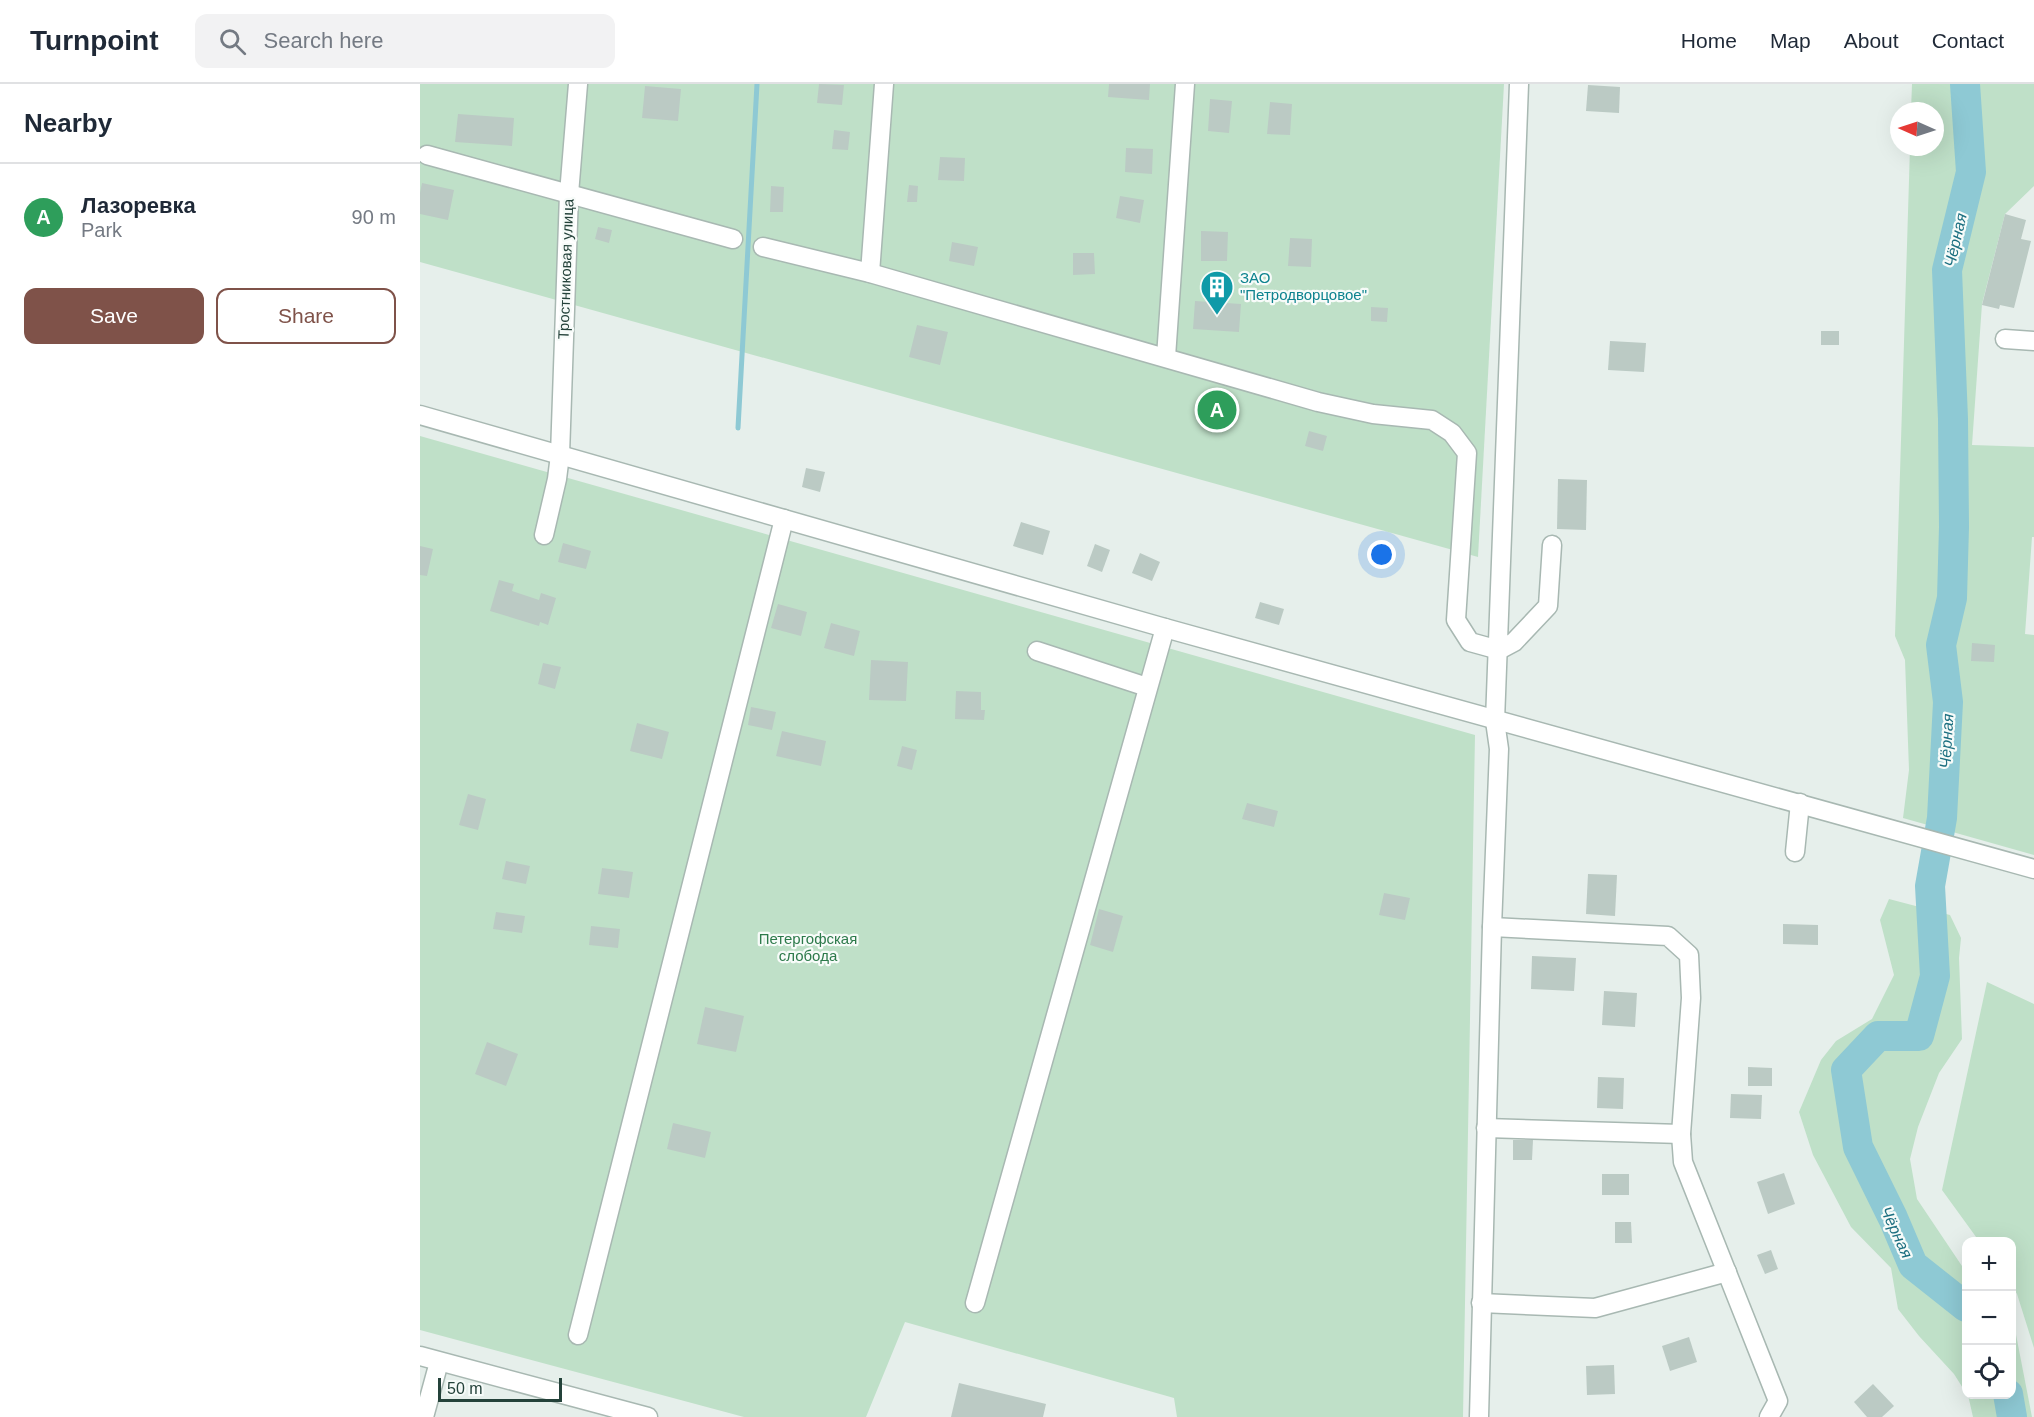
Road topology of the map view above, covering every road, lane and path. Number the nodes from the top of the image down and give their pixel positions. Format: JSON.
{"nodes":[{"id":1,"x":578,"y":84,"type":"edge"},
{"id":2,"x":884,"y":84,"type":"edge"},
{"id":3,"x":1185,"y":84,"type":"edge"},
{"id":4,"x":1519,"y":84,"type":"edge"},
{"id":5,"x":427,"y":155,"type":"dead end"},
{"id":6,"x":568,"y":194,"type":"junction"},
{"id":7,"x":733,"y":239,"type":"dead end"},
{"id":8,"x":762,"y":247,"type":"dead end"},
{"id":9,"x":870,"y":273,"type":"junction"},
{"id":10,"x":2005,"y":339,"type":"dead end"},
{"id":11,"x":2034,"y":341,"type":"edge"},
{"id":12,"x":1166,"y":357,"type":"junction"},
{"id":13,"x":420,"y":415,"type":"edge"},
{"id":14,"x":560,"y":454,"type":"junction"},
{"id":15,"x":784,"y":519,"type":"junction"},
{"id":16,"x":544,"y":535,"type":"dead end"},
{"id":17,"x":1552,"y":545,"type":"dead end"},
{"id":18,"x":1165,"y":628,"type":"junction"},
{"id":19,"x":1498,"y":650,"type":"junction"},
{"id":20,"x":1038,"y":651,"type":"dead end"},
{"id":21,"x":1147,"y":687,"type":"junction"},
{"id":22,"x":1496,"y":721,"type":"junction"},
{"id":23,"x":1800,"y":803,"type":"junction"},
{"id":24,"x":1795,"y":852,"type":"dead end"},
{"id":25,"x":2034,"y":869,"type":"edge"},
{"id":26,"x":1492,"y":927,"type":"junction"},
{"id":27,"x":1486,"y":1128,"type":"junction"},
{"id":28,"x":1681,"y":1134,"type":"junction"},
{"id":29,"x":1727,"y":1272,"type":"junction"},
{"id":30,"x":975,"y":1303,"type":"dead end"},
{"id":31,"x":1481,"y":1303,"type":"junction"},
{"id":32,"x":578,"y":1335,"type":"dead end"},
{"id":33,"x":420,"y":1356,"type":"edge"},
{"id":34,"x":439,"y":1362,"type":"junction"},
{"id":35,"x":424,"y":1417,"type":"edge"},
{"id":36,"x":648,"y":1417,"type":"edge"},
{"id":37,"x":1479,"y":1417,"type":"edge"},
{"id":38,"x":1769,"y":1417,"type":"edge"}],
"edges":[{"from":1,"to":6,"type":"street","name":"Тростниковая улица"},
{"from":2,"to":9,"type":"street"},
{"from":3,"to":12,"type":"street"},
{"from":4,"to":19,"type":"street"},
{"from":5,"to":6,"type":"street"},
{"from":6,"to":7,"type":"street"},
{"from":6,"to":14,"type":"street","name":"Тростниковая улица"},
{"from":8,"to":9,"type":"street"},
{"from":9,"to":12,"type":"street"},
{"from":10,"to":11,"type":"street"},
{"from":12,"to":19,"type":"street"},
{"from":13,"to":14,"type":"street"},
{"from":14,"to":15,"type":"street"},
{"from":14,"to":16,"type":"street","name":"Тростниковая улица"},
{"from":15,"to":18,"type":"street"},
{"from":15,"to":32,"type":"street"},
{"from":17,"to":19,"type":"street"},
{"from":18,"to":21,"type":"street"},
{"from":18,"to":22,"type":"street"},
{"from":19,"to":22,"type":"street"},
{"from":20,"to":21,"type":"street"},
{"from":21,"to":30,"type":"street"},
{"from":22,"to":23,"type":"street"},
{"from":22,"to":26,"type":"street"},
{"from":23,"to":24,"type":"street"},
{"from":23,"to":25,"type":"street"},
{"from":26,"to":27,"type":"street"},
{"from":26,"to":28,"type":"street"},
{"from":27,"to":28,"type":"street"},
{"from":27,"to":31,"type":"street"},
{"from":28,"to":29,"type":"street"},
{"from":29,"to":31,"type":"street"},
{"from":29,"to":38,"type":"street"},
{"from":31,"to":37,"type":"street"},
{"from":33,"to":34,"type":"street"},
{"from":34,"to":35,"type":"street"},
{"from":34,"to":36,"type":"street"}]}
